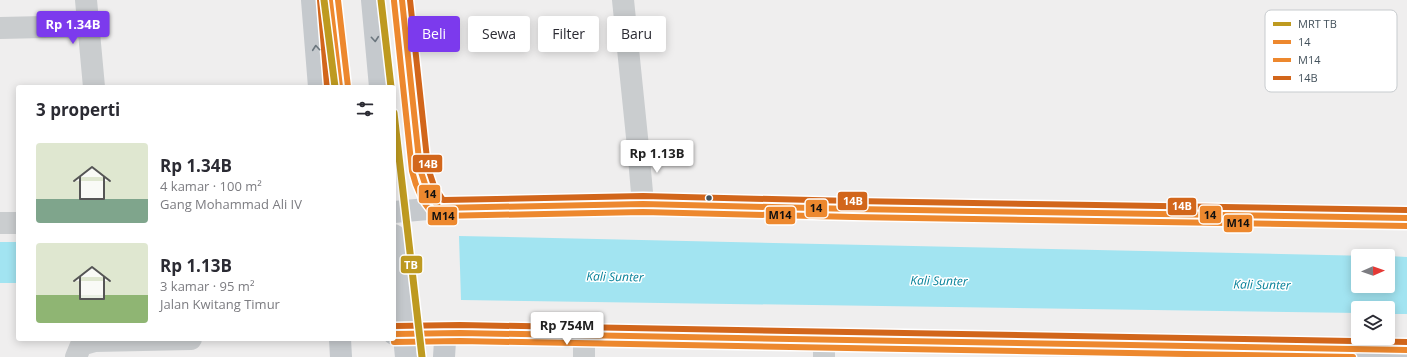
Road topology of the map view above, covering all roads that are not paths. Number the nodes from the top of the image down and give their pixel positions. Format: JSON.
{"nodes":[{"id":1,"x":86,"y":0,"type":"edge"},
{"id":2,"x":312,"y":0,"type":"edge"},
{"id":3,"x":372,"y":0,"type":"edge"},
{"id":4,"x":402,"y":0,"type":"edge"},
{"id":5,"x":623,"y":0,"type":"edge"},
{"id":6,"x":88,"y":26,"type":"junction"},
{"id":7,"x":0,"y":28,"type":"edge"},
{"id":8,"x":94,"y":85,"type":"edge"},
{"id":9,"x":319,"y":85,"type":"edge"},
{"id":10,"x":380,"y":85,"type":"edge"},
{"id":11,"x":643,"y":204,"type":"junction"},
{"id":12,"x":439,"y":208,"type":"junction"},
{"id":13,"x":396,"y":212,"type":"edge"},
{"id":14,"x":1407,"y":218,"type":"edge"},
{"id":15,"x":16,"y":223,"type":"edge"},
{"id":16,"x":0,"y":224,"type":"edge"},
{"id":17,"x":396,"y":255,"type":"edge"},
{"id":18,"x":449,"y":333,"type":"junction"},
{"id":19,"x":396,"y":334,"type":"edge"},
{"id":20,"x":95,"y":341,"type":"edge"},
{"id":21,"x":340,"y":341,"type":"edge"},
{"id":22,"x":584,"y":347,"type":"edge"},
{"id":23,"x":824,"y":348,"type":"edge"},
{"id":24,"x":1407,"y":350,"type":"edge"},
{"id":25,"x":76,"y":357,"type":"edge"},
{"id":26,"x":341,"y":357,"type":"edge"},
{"id":27,"x":406,"y":357,"type":"edge"},
{"id":28,"x":444,"y":357,"type":"edge"}],
"edges":[{"from":1,"to":6,"type":"street"},
{"from":9,"to":2,"type":"main road","one_way":true},
{"from":3,"to":10,"type":"main road","one_way":true},
{"from":4,"to":12,"type":"main road"},
{"from":5,"to":11,"type":"street"},
{"from":6,"to":7,"type":"street"},
{"from":6,"to":8,"type":"street"},
{"from":11,"to":12,"type":"main road"},
{"from":11,"to":14,"type":"main road"},
{"from":12,"to":13,"type":"main road"},
{"from":15,"to":16,"type":"street"},
{"from":17,"to":27,"type":"main road","bridge":true},
{"from":18,"to":19,"type":"main road"},
{"from":18,"to":22,"type":"main road"},
{"from":18,"to":28,"type":"main road"},
{"from":20,"to":25,"type":"street"},
{"from":21,"to":26,"type":"main road"},
{"from":22,"to":23,"type":"main road"},
{"from":23,"to":24,"type":"main road"}]}
